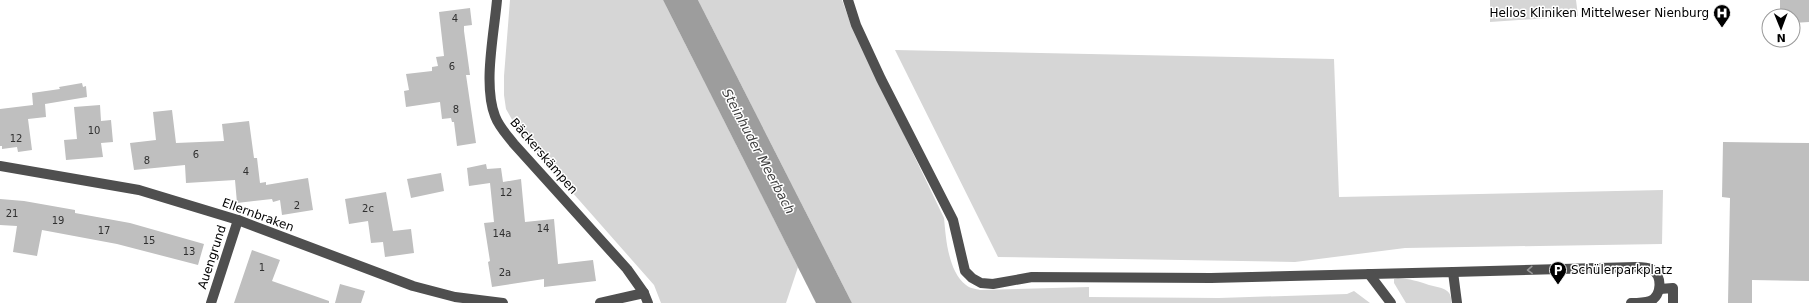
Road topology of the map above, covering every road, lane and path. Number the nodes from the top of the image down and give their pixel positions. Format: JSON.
{"nodes":[{"id":1,"x":497,"y":0,"type":"edge"},
{"id":2,"x":848,"y":0,"type":"edge"},
{"id":3,"x":0,"y":166,"type":"edge"},
{"id":4,"x":238,"y":220,"type":"junction"},
{"id":5,"x":1453,"y":272,"type":"junction"},
{"id":6,"x":1369,"y":274,"type":"junction"},
{"id":7,"x":1660,"y":289,"type":"junction"},
{"id":8,"x":644,"y":293,"type":"junction"},
{"id":9,"x":211,"y":303,"type":"edge"},
{"id":10,"x":503,"y":303,"type":"edge"},
{"id":11,"x":600,"y":303,"type":"edge"},
{"id":12,"x":648,"y":303,"type":"edge"},
{"id":13,"x":1391,"y":303,"type":"edge"},
{"id":14,"x":1458,"y":303,"type":"edge"},
{"id":15,"x":1631,"y":303,"type":"edge"},
{"id":16,"x":1673,"y":303,"type":"edge"}],
"edges":[{"from":1,"to":8,"type":"street","name":"Bäckerskämpen"},
{"from":2,"to":6,"type":"street"},
{"from":3,"to":4,"type":"street","name":"Ellernbraken"},
{"from":4,"to":9,"type":"street","name":"Auengrund"},
{"from":4,"to":10,"type":"street","name":"Ellernbraken"},
{"from":5,"to":6,"type":"street"},
{"from":7,"to":5,"type":"street","one_way":true},
{"from":5,"to":14,"type":"street"},
{"from":6,"to":13,"type":"street"},
{"from":7,"to":15,"type":"street"},
{"from":7,"to":16,"type":"street"},
{"from":8,"to":11,"type":"street"},
{"from":8,"to":12,"type":"street","name":"Bäckerskämpen"}]}
